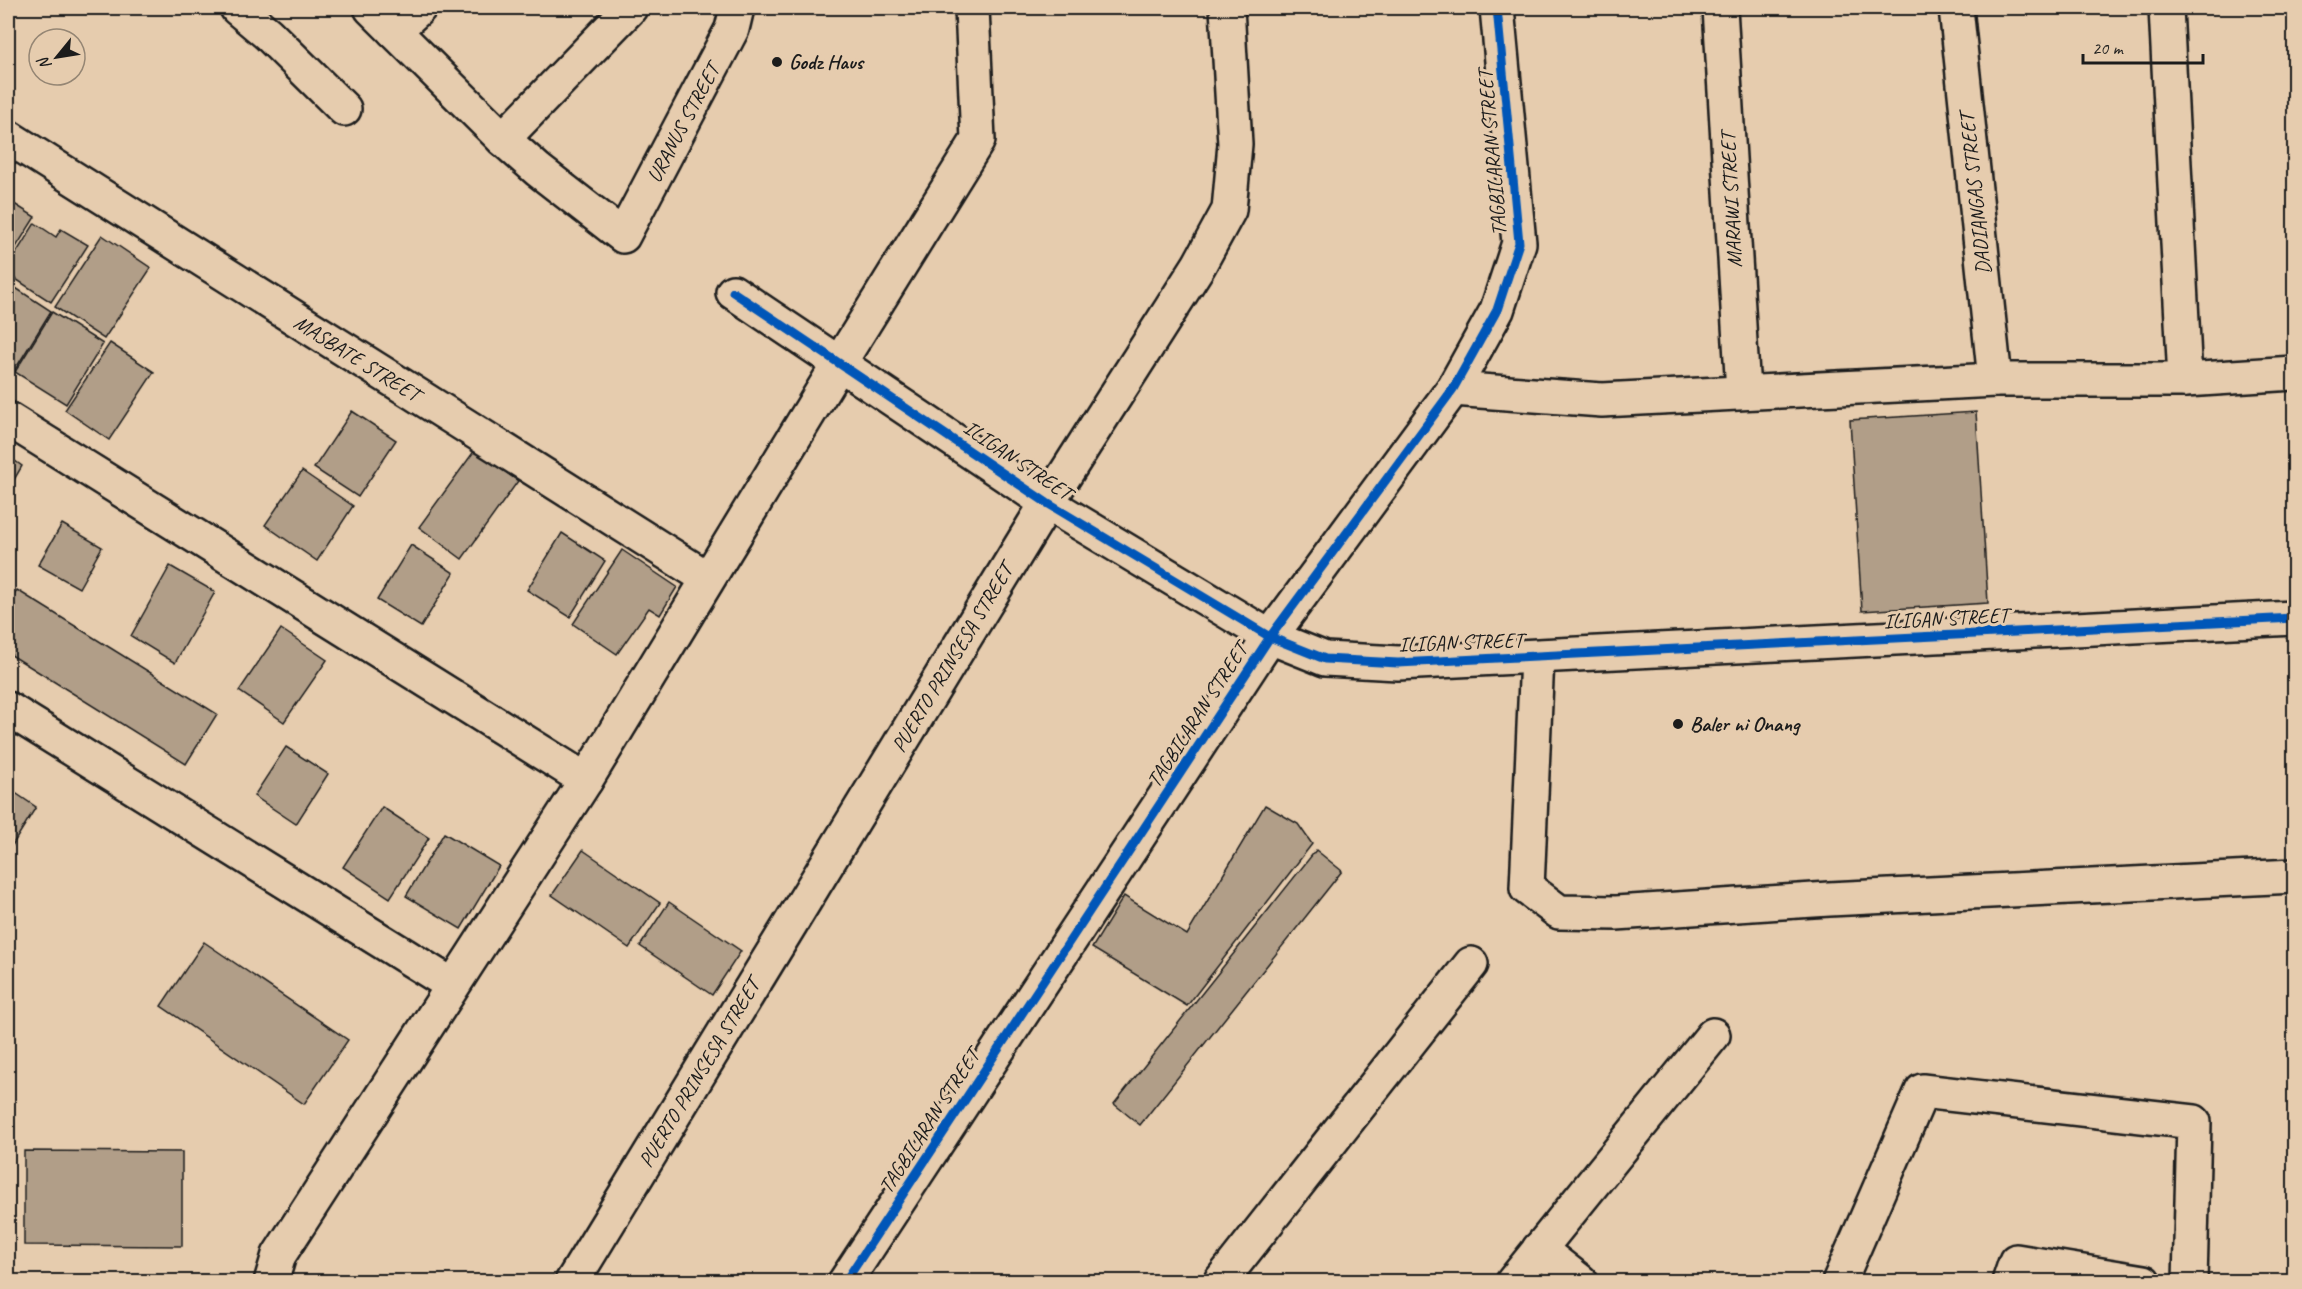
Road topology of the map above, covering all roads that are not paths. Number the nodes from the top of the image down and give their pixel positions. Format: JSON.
{"nodes":[{"id":1,"x":237,"y":8,"type":"edge"},
{"id":2,"x":371,"y":8,"type":"edge"},
{"id":3,"x":418,"y":8,"type":"edge"},
{"id":4,"x":630,"y":8,"type":"edge"},
{"id":5,"x":737,"y":8,"type":"edge"},
{"id":6,"x":972,"y":8,"type":"edge"},
{"id":7,"x":1227,"y":8,"type":"edge"},
{"id":8,"x":1497,"y":8,"type":"edge"},
{"id":9,"x":1720,"y":8,"type":"edge"},
{"id":10,"x":1956,"y":8,"type":"edge"},
{"id":11,"x":2166,"y":8,"type":"edge"},
{"id":12,"x":394,"y":32,"type":"junction"},
{"id":13,"x":344,"y":109,"type":"dead end"},
{"id":14,"x":8,"y":137,"type":"edge"},
{"id":15,"x":503,"y":139,"type":"junction"},
{"id":16,"x":733,"y":292,"type":"dead end"},
{"id":17,"x":840,"y":362,"type":"junction"},
{"id":18,"x":2295,"y":374,"type":"edge"},
{"id":19,"x":1995,"y":380,"type":"junction"},
{"id":20,"x":2185,"y":380,"type":"junction"},
{"id":21,"x":1453,"y":389,"type":"junction"},
{"id":22,"x":1743,"y":392,"type":"junction"},
{"id":23,"x":8,"y":419,"type":"edge"},
{"id":24,"x":1047,"y":503,"type":"junction"},
{"id":25,"x":708,"y":578,"type":"junction"},
{"id":26,"x":2295,"y":618,"type":"edge"},
{"id":27,"x":1270,"y":638,"type":"junction"},
{"id":28,"x":1537,"y":657,"type":"junction"},
{"id":29,"x":8,"y":708,"type":"edge"},
{"id":30,"x":586,"y":780,"type":"junction"},
{"id":31,"x":2295,"y":876,"type":"edge"},
{"id":32,"x":1471,"y":964,"type":"dead end"},
{"id":33,"x":452,"y":985,"type":"junction"},
{"id":34,"x":1713,"y":1035,"type":"dead end"},
{"id":35,"x":1539,"y":1250,"type":"junction"},
{"id":36,"x":271,"y":1281,"type":"edge"},
{"id":37,"x":572,"y":1281,"type":"edge"},
{"id":38,"x":845,"y":1281,"type":"edge"},
{"id":39,"x":1220,"y":1281,"type":"edge"},
{"id":40,"x":1513,"y":1281,"type":"edge"},
{"id":41,"x":1581,"y":1281,"type":"edge"},
{"id":42,"x":1839,"y":1281,"type":"edge"},
{"id":43,"x":2009,"y":1281,"type":"edge"},
{"id":44,"x":2144,"y":1281,"type":"edge"},
{"id":45,"x":2190,"y":1281,"type":"edge"}],
"edges":[{"from":1,"to":13,"type":"street"},
{"from":2,"to":12,"type":"street"},
{"from":3,"to":12,"type":"street"},
{"from":4,"to":15,"type":"street"},
{"from":5,"to":15,"type":"street","name":"URANUS STREET"},
{"from":6,"to":17,"type":"street"},
{"from":7,"to":24,"type":"street","name":"PUERTO PRINSESA STREET"},
{"from":8,"to":21,"type":"street","name":"TAGBILARAN STREET"},
{"from":9,"to":22,"type":"street","name":"MARAWI STREET"},
{"from":10,"to":19,"type":"street","name":"DADIANGAS STREET"},
{"from":11,"to":20,"type":"street"},
{"from":12,"to":15,"type":"street"},
{"from":14,"to":25,"type":"street","name":"MASBATE STREET"},
{"from":16,"to":17,"type":"street","name":"ILIGAN STREET"},
{"from":17,"to":24,"type":"street","name":"ILIGAN STREET"},
{"from":17,"to":25,"type":"street"},
{"from":18,"to":20,"type":"street"},
{"from":19,"to":20,"type":"street"},
{"from":19,"to":22,"type":"street"},
{"from":21,"to":22,"type":"street"},
{"from":21,"to":27,"type":"street","name":"TAGBILARAN STREET"},
{"from":23,"to":30,"type":"street"},
{"from":24,"to":27,"type":"street","name":"ILIGAN STREET"},
{"from":24,"to":37,"type":"street","name":"PUERTO PRINSESA STREET"},
{"from":25,"to":30,"type":"street"},
{"from":26,"to":28,"type":"street","name":"ILIGAN STREET"},
{"from":27,"to":28,"type":"street","name":"ILIGAN STREET"},
{"from":27,"to":38,"type":"street","name":"TAGBILARAN STREET"},
{"from":28,"to":31,"type":"street"},
{"from":29,"to":33,"type":"street"},
{"from":30,"to":33,"type":"street"},
{"from":32,"to":39,"type":"street"},
{"from":33,"to":36,"type":"street"},
{"from":34,"to":35,"type":"street"},
{"from":35,"to":40,"type":"street"},
{"from":35,"to":41,"type":"street"},
{"from":42,"to":45,"type":"street"},
{"from":43,"to":44,"type":"street"}]}
